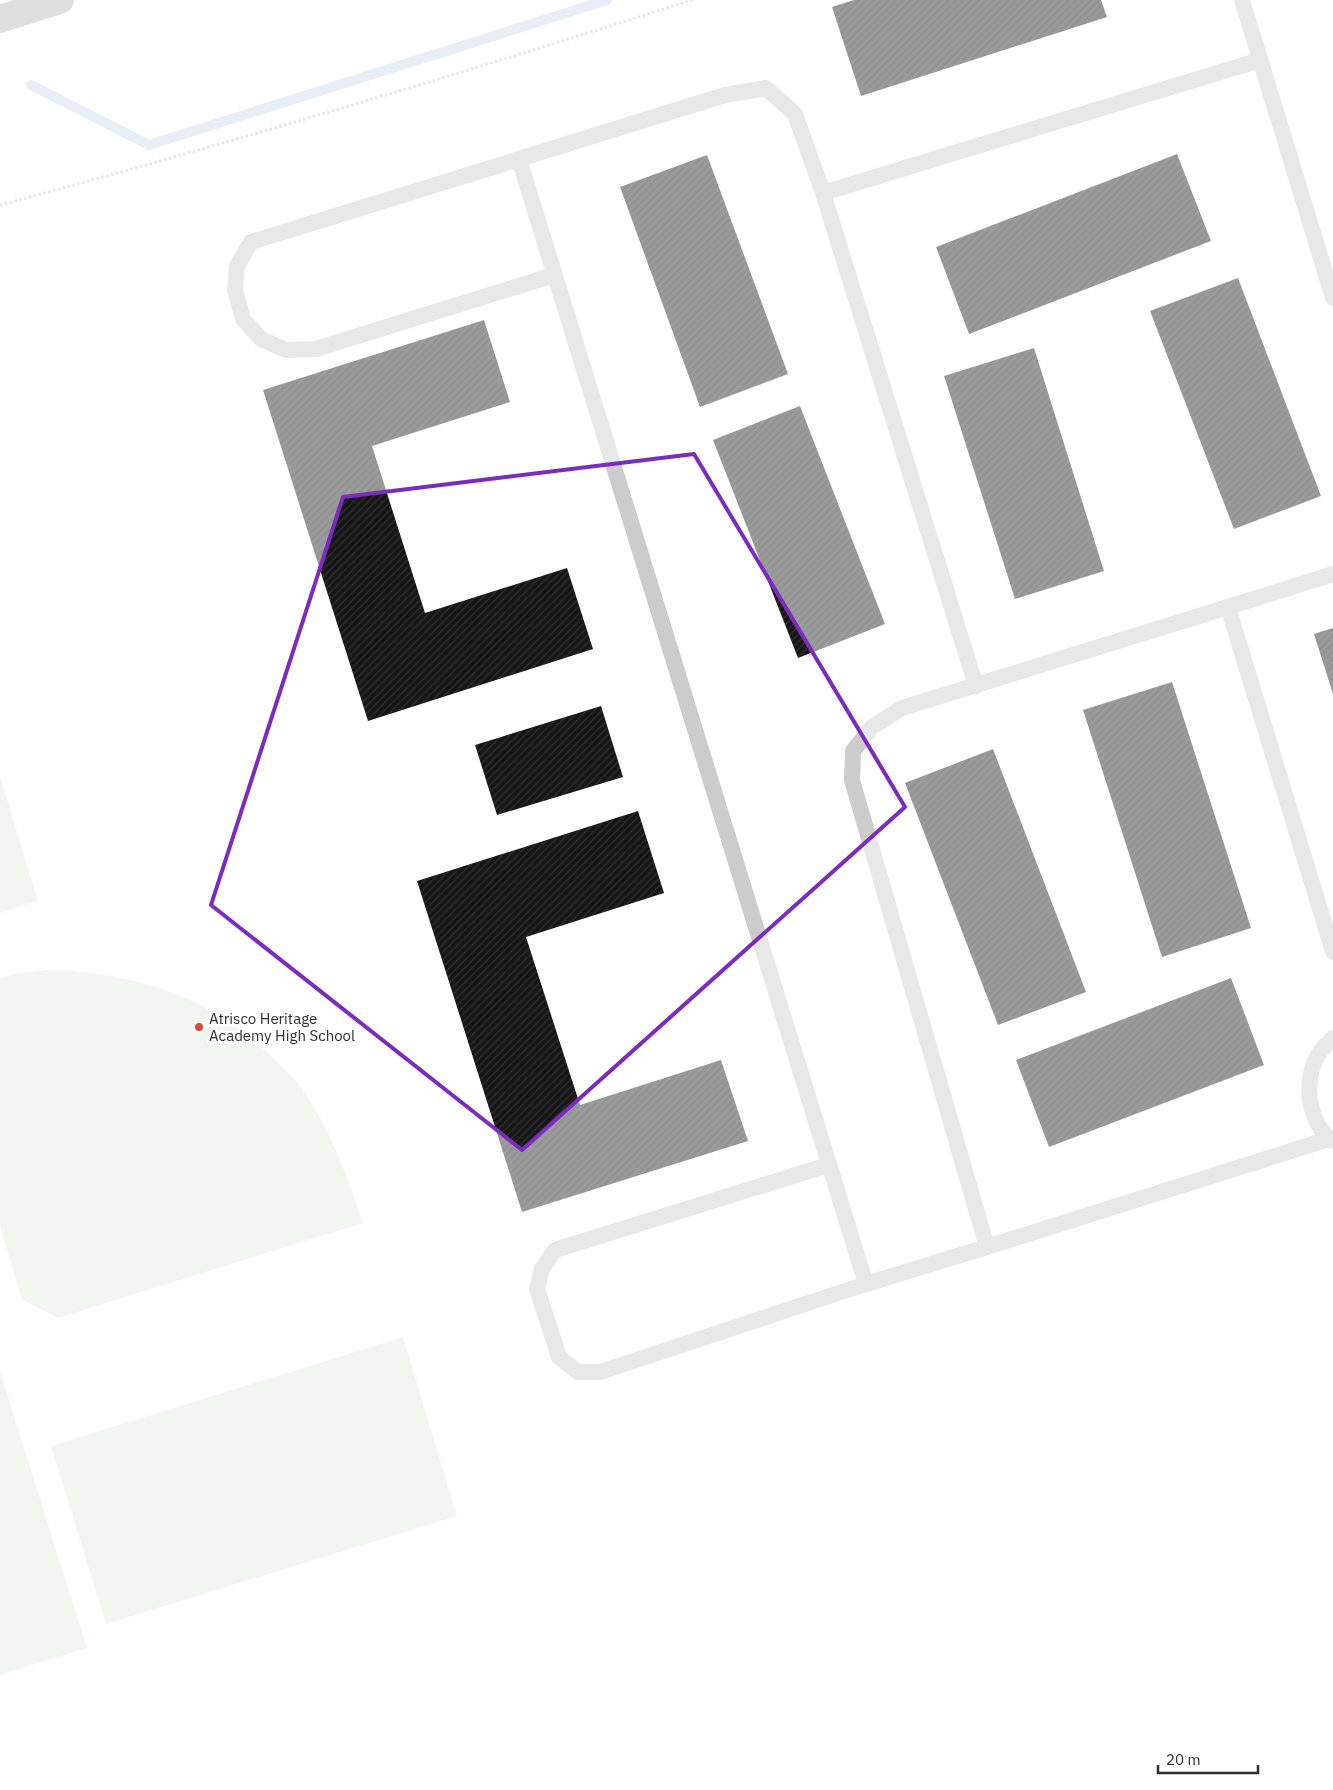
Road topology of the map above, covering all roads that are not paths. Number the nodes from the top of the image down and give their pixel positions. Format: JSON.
{"nodes":[{"id":1,"x":60,"y":0,"type":"edge"},
{"id":2,"x":1242,"y":0,"type":"edge"},
{"id":3,"x":0,"y":19,"type":"edge"},
{"id":4,"x":1260,"y":60,"type":"junction"},
{"id":5,"x":519,"y":160,"type":"junction"},
{"id":6,"x":823,"y":193,"type":"junction"},
{"id":7,"x":554,"y":275,"type":"junction"},
{"id":8,"x":1333,"y":298,"type":"edge"},
{"id":9,"x":1333,"y":574,"type":"edge"},
{"id":10,"x":1228,"y":607,"type":"junction"},
{"id":11,"x":976,"y":686,"type":"junction"},
{"id":12,"x":1333,"y":952,"type":"edge"},
{"id":13,"x":1333,"y":1038,"type":"edge"},
{"id":14,"x":1331,"y":1140,"type":"edge"},
{"id":15,"x":828,"y":1165,"type":"junction"},
{"id":16,"x":987,"y":1247,"type":"junction"},
{"id":17,"x":866,"y":1284,"type":"junction"}],
"edges":[{"from":1,"to":3,"type":"main road"},
{"from":2,"to":4,"type":"lane"},
{"from":4,"to":6,"type":"lane"},
{"from":4,"to":8,"type":"lane"},
{"from":5,"to":6,"type":"lane"},
{"from":5,"to":7,"type":"lane"},
{"from":5,"to":7,"type":"lane"},
{"from":6,"to":11,"type":"lane"},
{"from":7,"to":15,"type":"lane"},
{"from":9,"to":10,"type":"lane"},
{"from":10,"to":11,"type":"lane"},
{"from":10,"to":12,"type":"lane"},
{"from":11,"to":16,"type":"lane"},
{"from":13,"to":14,"type":"lane"},
{"from":14,"to":16,"type":"lane"},
{"from":15,"to":17,"type":"lane"},
{"from":15,"to":17,"type":"lane"},
{"from":16,"to":17,"type":"lane"}]}
